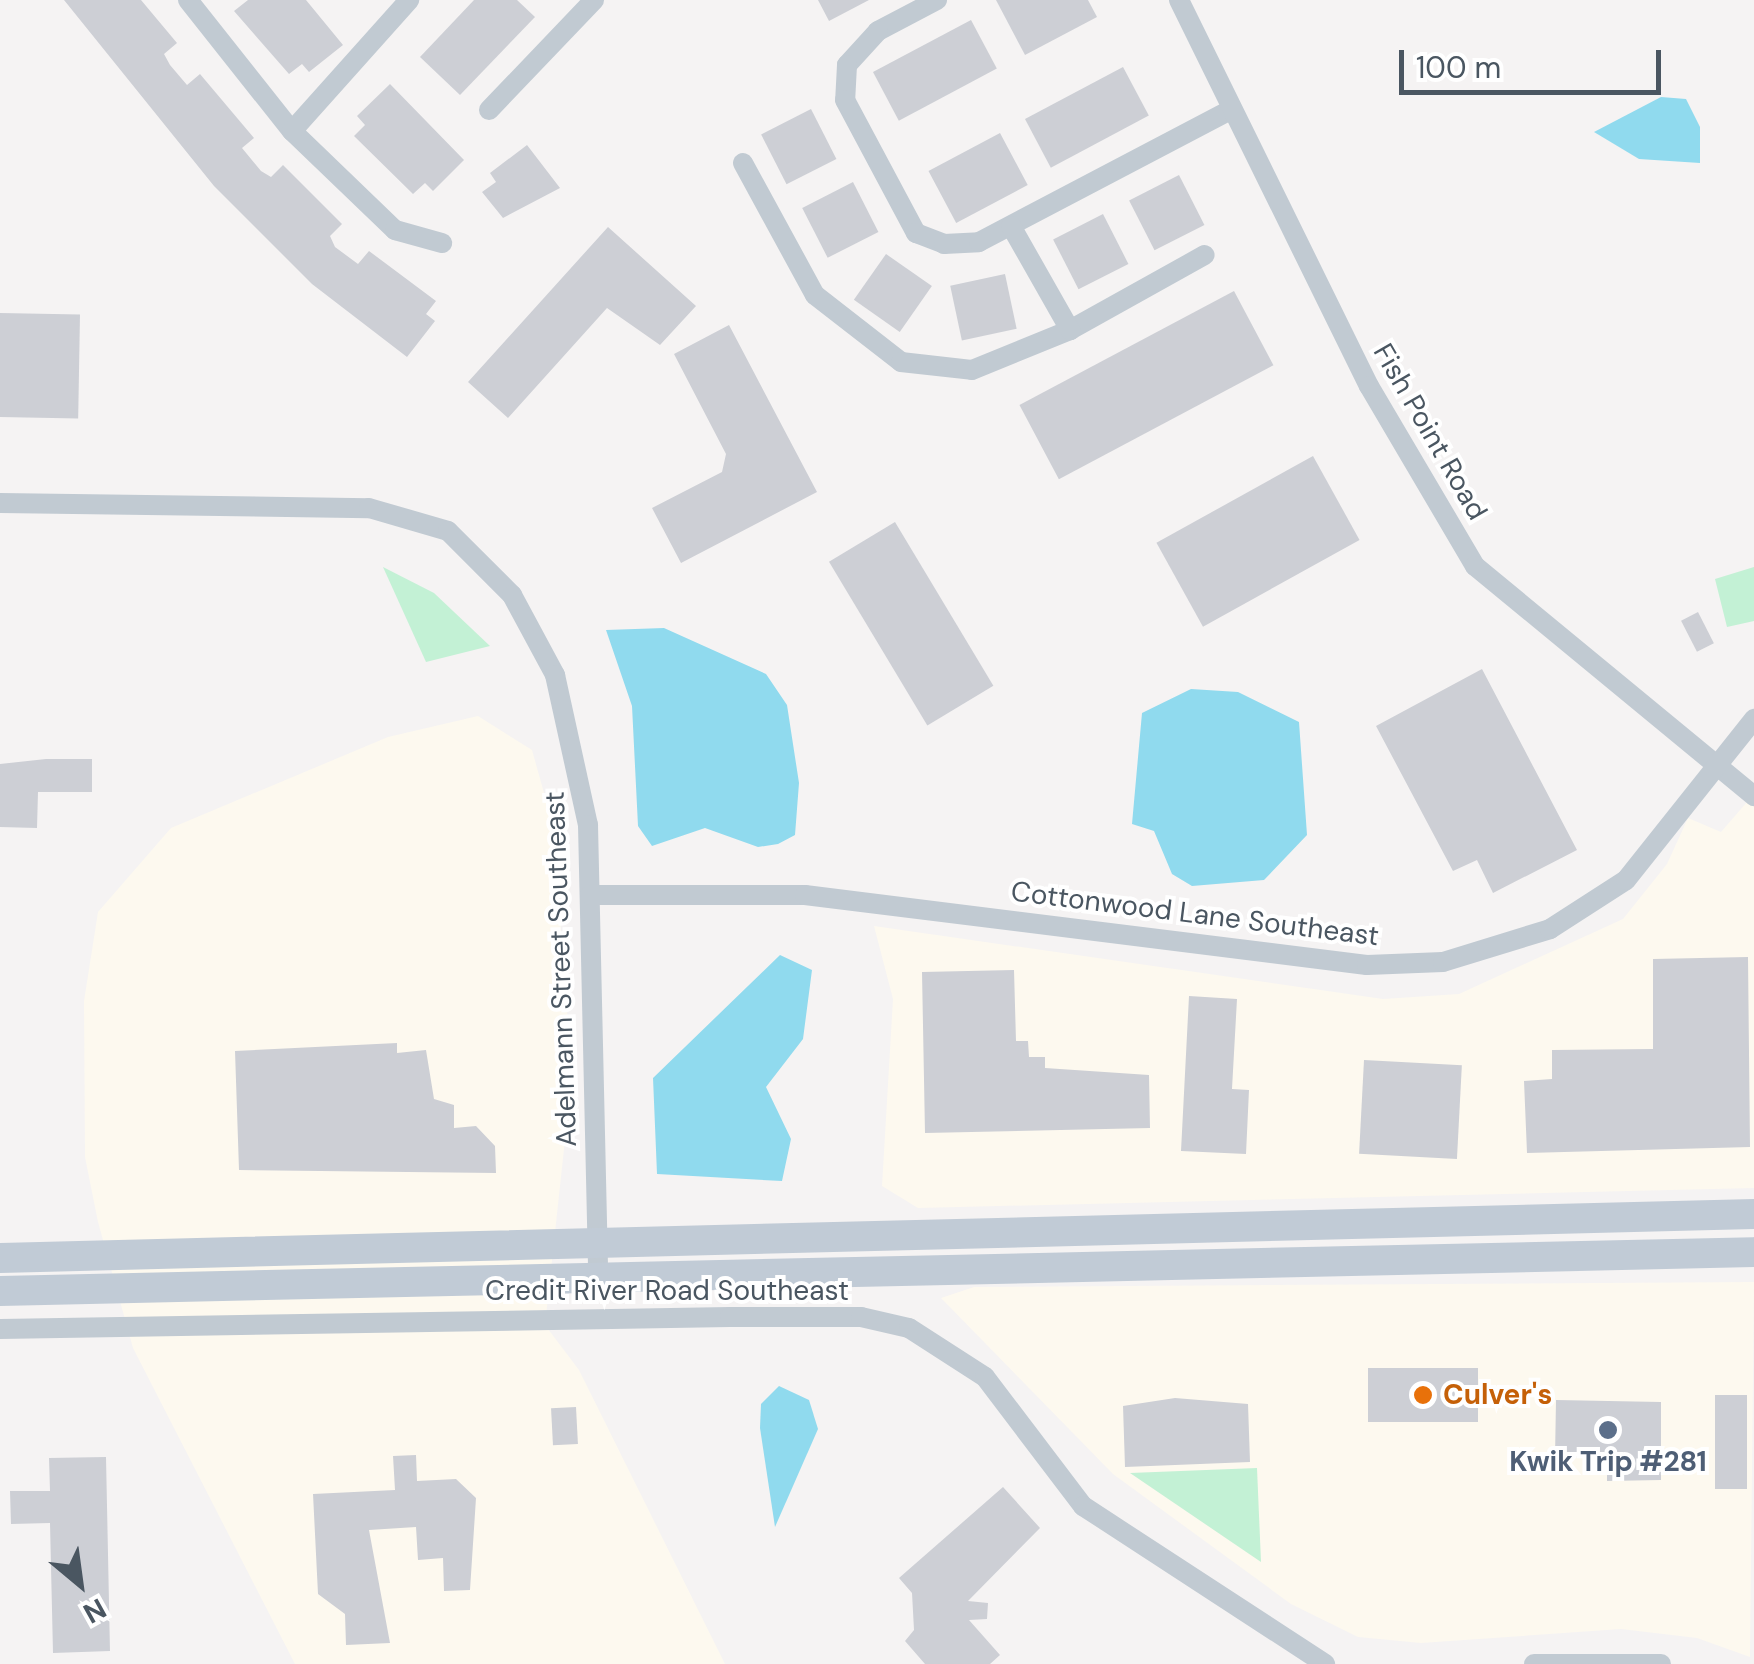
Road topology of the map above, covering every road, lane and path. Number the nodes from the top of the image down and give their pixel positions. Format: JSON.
{"nodes":[{"id":1,"x":188,"y":0,"type":"edge"},
{"id":2,"x":409,"y":0,"type":"edge"},
{"id":3,"x":936,"y":0,"type":"edge"},
{"id":4,"x":1179,"y":0,"type":"edge"},
{"id":5,"x":580,"y":4,"type":"edge"},
{"id":6,"x":488,"y":110,"type":"dead end"},
{"id":7,"x":1229,"y":112,"type":"junction"},
{"id":8,"x":292,"y":131,"type":"junction"},
{"id":9,"x":742,"y":164,"type":"dead end"},
{"id":10,"x":1011,"y":226,"type":"junction"},
{"id":11,"x":442,"y":243,"type":"dead end"},
{"id":12,"x":1204,"y":255,"type":"dead end"},
{"id":13,"x":1070,"y":330,"type":"junction"},
{"id":14,"x":0,"y":502,"type":"edge"},
{"id":15,"x":1754,"y":719,"type":"edge"},
{"id":16,"x":1718,"y":764,"type":"junction"},
{"id":17,"x":1754,"y":796,"type":"edge"},
{"id":18,"x":590,"y":896,"type":"junction"},
{"id":19,"x":1754,"y":1214,"type":"edge"},
{"id":20,"x":597,"y":1238,"type":"junction"},
{"id":21,"x":1754,"y":1252,"type":"edge"},
{"id":22,"x":0,"y":1258,"type":"edge"},
{"id":23,"x":598,"y":1276,"type":"junction"},
{"id":24,"x":0,"y":1291,"type":"edge"},
{"id":25,"x":0,"y":1330,"type":"edge"},
{"id":26,"x":1282,"y":1654,"type":"edge"},
{"id":27,"x":1593,"y":1662,"type":"edge"},
{"id":28,"x":1325,"y":1664,"type":"edge"},
{"id":29,"x":1534,"y":1664,"type":"edge"},
{"id":30,"x":1660,"y":1664,"type":"edge"}],
"edges":[{"from":1,"to":8,"type":"street"},
{"from":2,"to":8,"type":"street"},
{"from":3,"to":10,"type":"street"},
{"from":4,"to":7,"type":"street","name":"Fish Point Road"},
{"from":5,"to":6,"type":"street"},
{"from":7,"to":10,"type":"street"},
{"from":7,"to":16,"type":"street","name":"Fish Point Road"},
{"from":8,"to":11,"type":"street"},
{"from":9,"to":13,"type":"street"},
{"from":10,"to":13,"type":"street"},
{"from":12,"to":13,"type":"street"},
{"from":14,"to":18,"type":"street","name":"Adelmann Street Southeast"},
{"from":15,"to":16,"type":"street","name":"Cottonwood Lane Southeast"},
{"from":16,"to":17,"type":"street","name":"Fish Point Road"},
{"from":16,"to":18,"type":"street","name":"Cottonwood Lane Southeast"},
{"from":18,"to":20,"type":"street","name":"Adelmann Street Southeast"},
{"from":19,"to":20,"type":"main road"},
{"from":20,"to":22,"type":"main road"},
{"from":20,"to":23,"type":"street","name":"Adelmann Street Southeast"},
{"from":21,"to":23,"type":"main road"},
{"from":23,"to":24,"type":"main road"},
{"from":25,"to":26,"type":"street","name":"Credit River Road Southeast"},
{"from":26,"to":28,"type":"street","name":"Credit River Road Southeast"},
{"from":27,"to":29,"type":"street"},
{"from":27,"to":30,"type":"street"}]}
